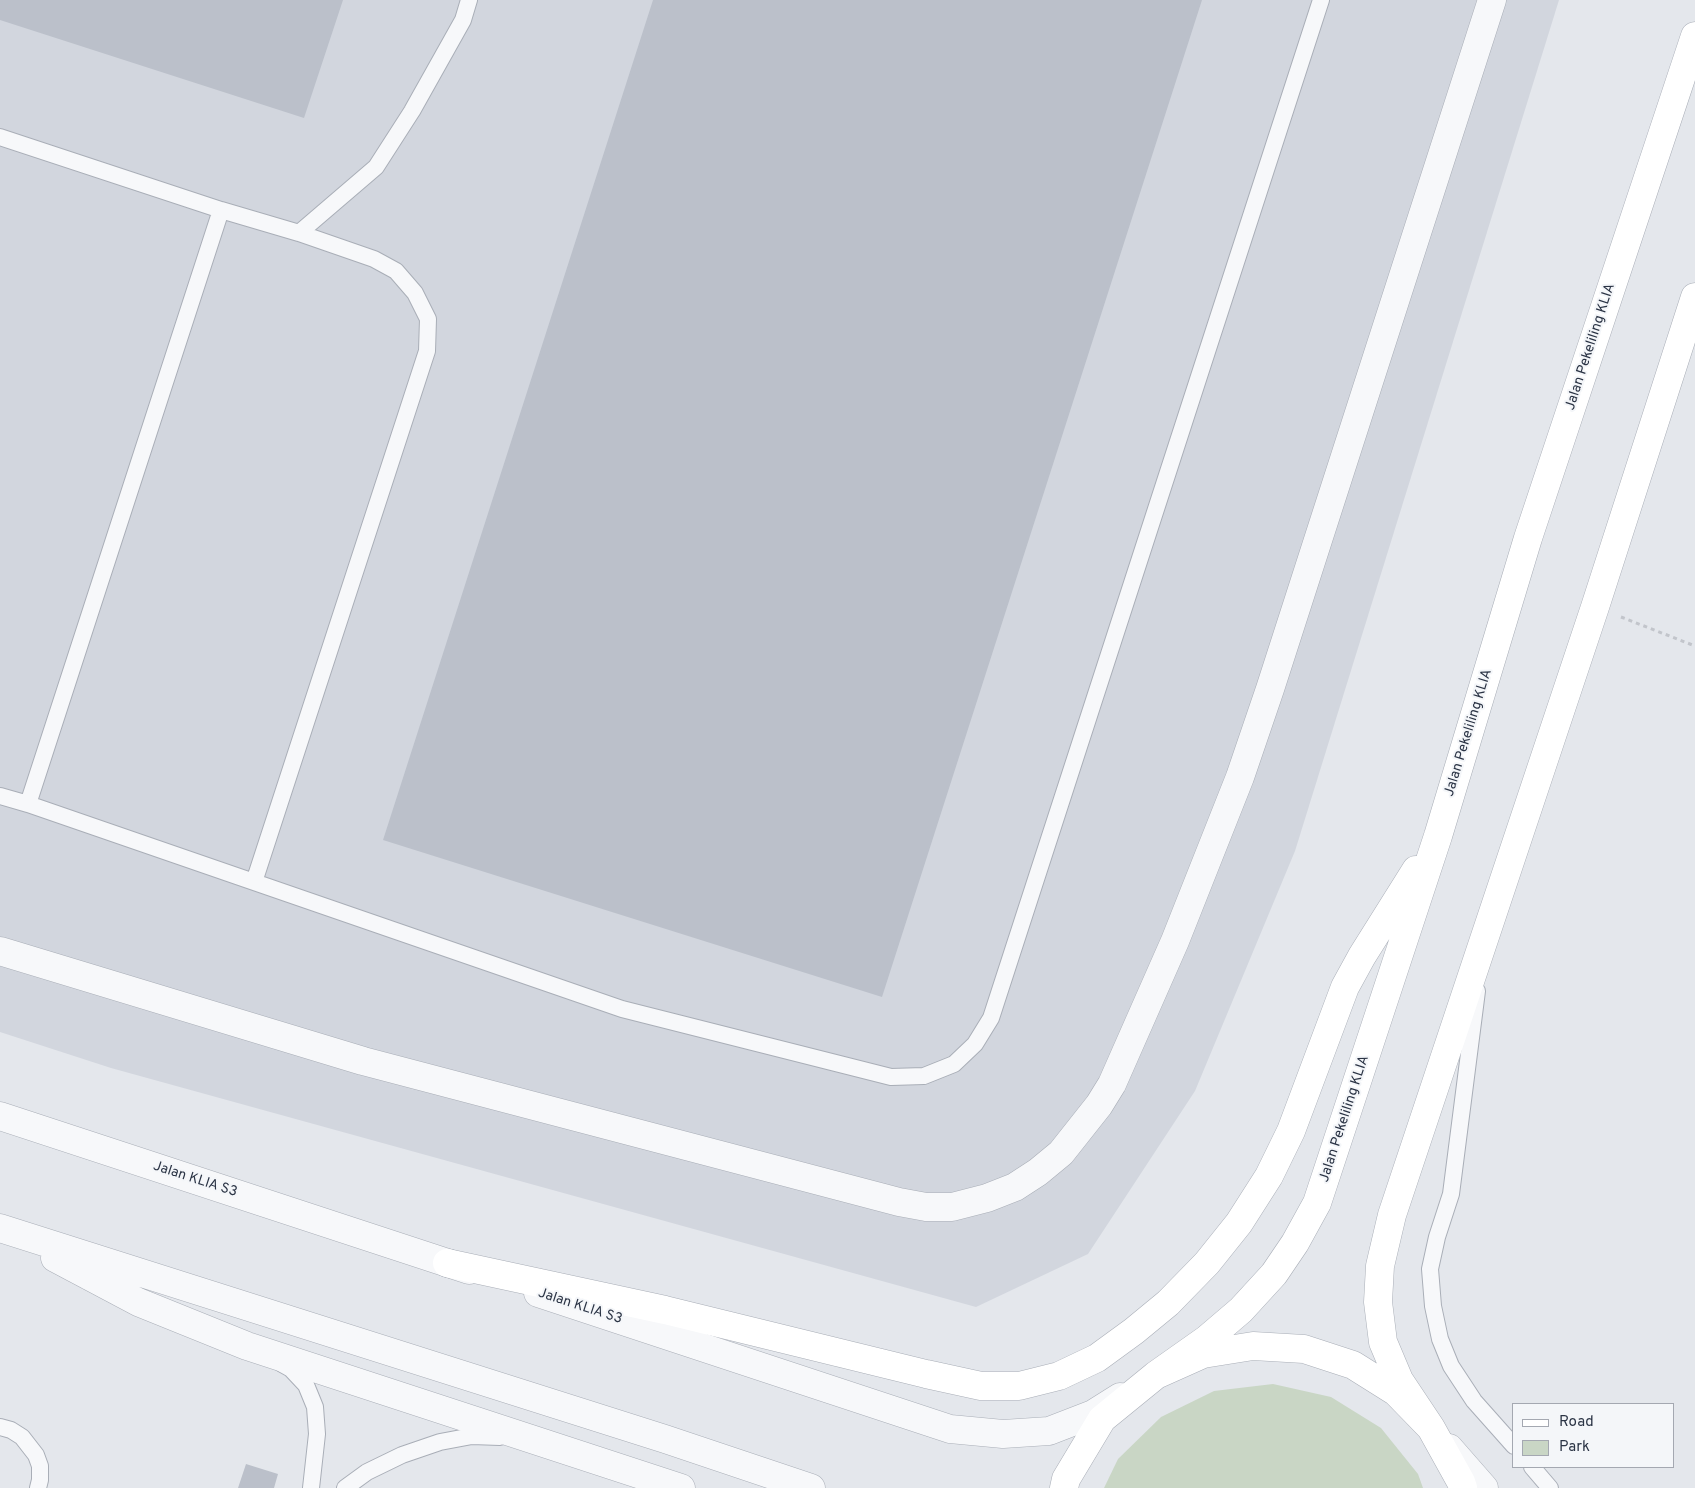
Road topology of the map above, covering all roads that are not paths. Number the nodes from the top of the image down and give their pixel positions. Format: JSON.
{"nodes":[{"id":1,"x":469,"y":0,"type":"edge"},
{"id":2,"x":1321,"y":0,"type":"edge"},
{"id":3,"x":1492,"y":0,"type":"edge"},
{"id":4,"x":1695,"y":36,"type":"edge"},
{"id":5,"x":0,"y":137,"type":"edge"},
{"id":6,"x":221,"y":210,"type":"junction"},
{"id":7,"x":299,"y":233,"type":"junction"},
{"id":8,"x":1695,"y":297,"type":"edge"},
{"id":9,"x":0,"y":796,"type":"edge"},
{"id":10,"x":28,"y":804,"type":"junction"},
{"id":11,"x":1438,"y":836,"type":"junction"},
{"id":12,"x":254,"y":882,"type":"junction"},
{"id":13,"x":1483,"y":944,"type":"junction"},
{"id":14,"x":0,"y":951,"type":"edge"},
{"id":15,"x":0,"y":1116,"type":"edge"},
{"id":16,"x":0,"y":1229,"type":"edge"},
{"id":17,"x":447,"y":1263,"type":"junction"},
{"id":18,"x":248,"y":1346,"type":"junction"},
{"id":19,"x":1156,"y":1375,"type":"junction"},
{"id":20,"x":0,"y":1427,"type":"edge"},
{"id":21,"x":1431,"y":1428,"type":"junction"},
{"id":22,"x":549,"y":1444,"type":"junction"},
{"id":23,"x":1512,"y":1444,"type":"edge"},
{"id":24,"x":1533,"y":1468,"type":"edge"},
{"id":25,"x":38,"y":1488,"type":"edge"},
{"id":26,"x":312,"y":1488,"type":"edge"},
{"id":27,"x":345,"y":1488,"type":"edge"},
{"id":28,"x":681,"y":1488,"type":"edge"},
{"id":29,"x":811,"y":1488,"type":"edge"},
{"id":30,"x":1064,"y":1488,"type":"edge"},
{"id":31,"x":1462,"y":1488,"type":"edge"},
{"id":32,"x":1484,"y":1488,"type":"edge"},
{"id":33,"x":1550,"y":1488,"type":"edge"}],
"edges":[{"from":1,"to":7,"type":"lane"},
{"from":2,"to":12,"type":"lane"},
{"from":3,"to":14,"type":"street"},
{"from":4,"to":11,"type":"main road","name":"Jalan Pekeliling KLIA"},
{"from":5,"to":6,"type":"lane"},
{"from":6,"to":7,"type":"lane"},
{"from":6,"to":10,"type":"lane"},
{"from":7,"to":12,"type":"lane"},
{"from":8,"to":13,"type":"main road","name":"Jalan Pekeliling KLIA"},
{"from":9,"to":10,"type":"lane"},
{"from":10,"to":12,"type":"lane"},
{"from":11,"to":17,"type":"main road"},
{"from":11,"to":19,"type":"main road","name":"Jalan Pekeliling KLIA"},
{"from":13,"to":21,"type":"main road","name":"Jalan Pekeliling KLIA"},
{"from":13,"to":23,"type":"lane"},
{"from":15,"to":17,"type":"street","name":"Jalan KLIA S3"},
{"from":16,"to":18,"type":"street"},
{"from":16,"to":29,"type":"street"},
{"from":17,"to":19,"type":"street","name":"Jalan KLIA S3"},
{"from":18,"to":22,"type":"street"},
{"from":18,"to":26,"type":"lane"},
{"from":19,"to":21,"type":"main road","name":"Jalan Pekeliling KLIA"},
{"from":19,"to":30,"type":"main road","name":"Jalan Pekeliling KLIA"},
{"from":20,"to":25,"type":"lane"},
{"from":21,"to":31,"type":"main road","name":"Jalan Pekeliling KLIA"},
{"from":21,"to":32,"type":"street"},
{"from":22,"to":27,"type":"lane"},
{"from":22,"to":28,"type":"street"},
{"from":24,"to":33,"type":"lane"}]}
